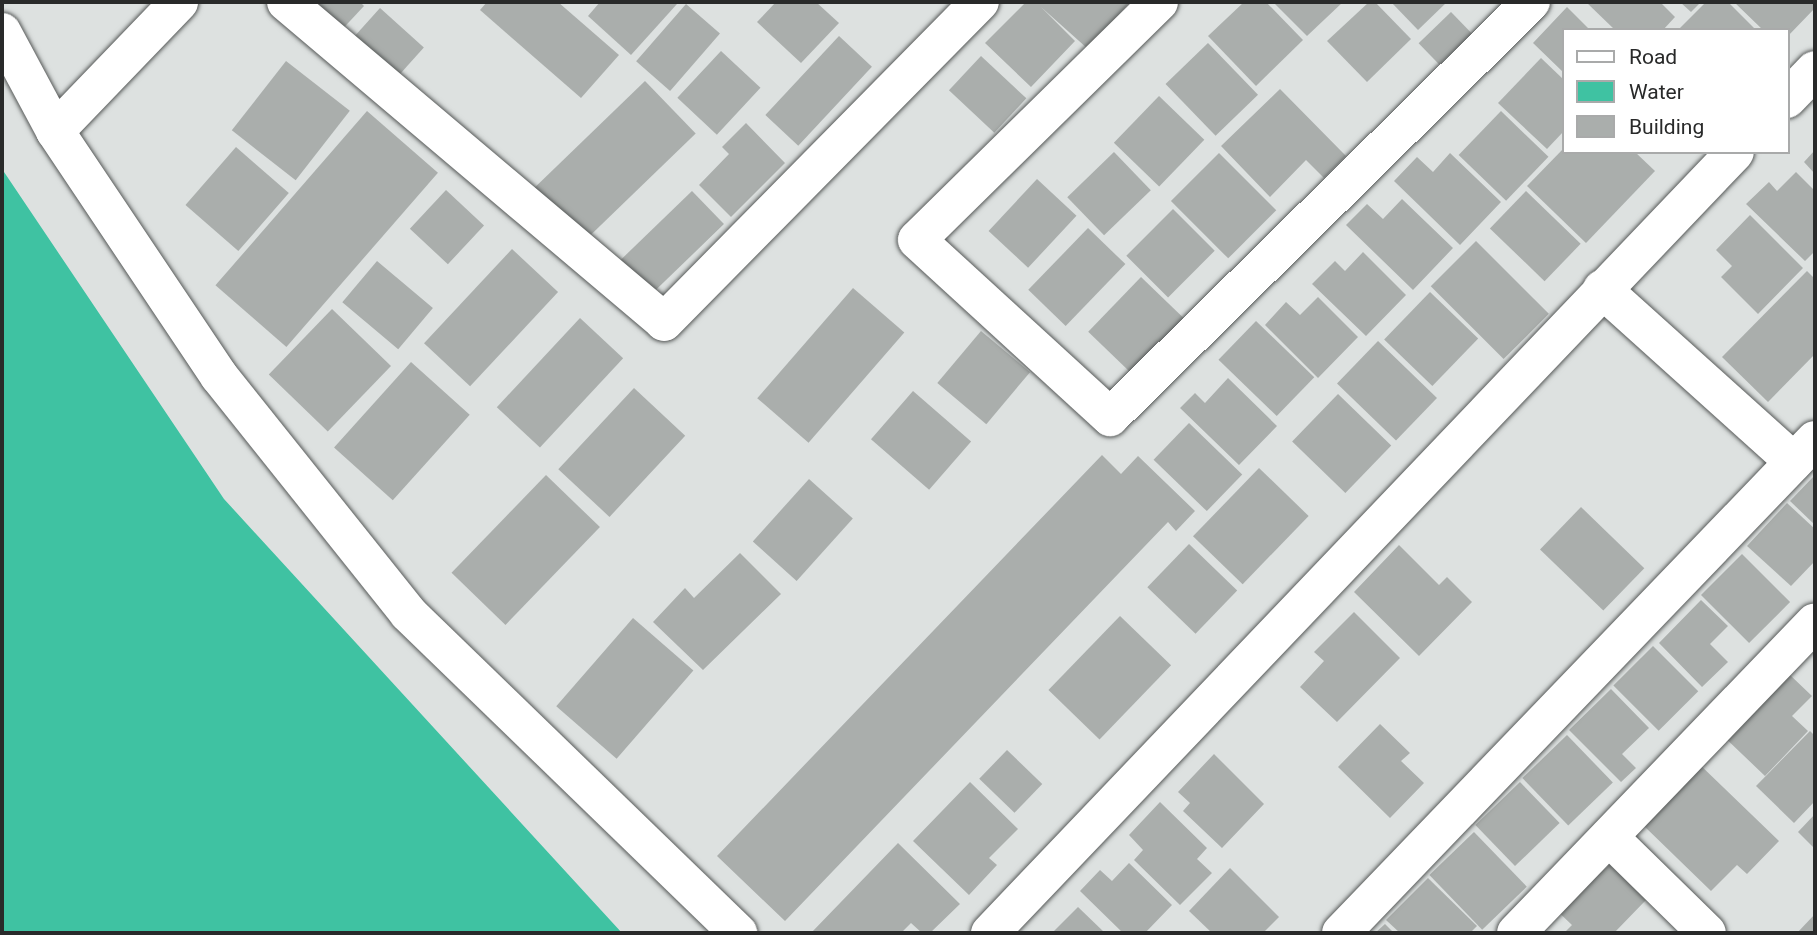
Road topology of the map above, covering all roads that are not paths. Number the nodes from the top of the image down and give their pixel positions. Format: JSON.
{"nodes":[{"id":1,"x":179,"y":2,"type":"edge"},
{"id":2,"x":286,"y":2,"type":"edge"},
{"id":3,"x":980,"y":2,"type":"edge"},
{"id":4,"x":1159,"y":2,"type":"edge"},
{"id":5,"x":1531,"y":2,"type":"edge"},
{"id":6,"x":2,"y":32,"type":"edge"},
{"id":7,"x":1815,"y":70,"type":"edge"},
{"id":8,"x":1789,"y":97,"type":"edge"},
{"id":9,"x":55,"y":131,"type":"junction"},
{"id":10,"x":1733,"y":154,"type":"edge"},
{"id":11,"x":1602,"y":289,"type":"junction"},
{"id":12,"x":1805,"y":451,"type":"edge"},
{"id":13,"x":1810,"y":636,"type":"edge"},
{"id":14,"x":1609,"y":836,"type":"junction"},
{"id":15,"x":738,"y":933,"type":"edge"},
{"id":16,"x":989,"y":933,"type":"edge"},
{"id":17,"x":1340,"y":933,"type":"edge"},
{"id":18,"x":1516,"y":933,"type":"edge"},
{"id":19,"x":1707,"y":933,"type":"edge"}],
"edges":[{"from":1,"to":9,"type":"street"},
{"from":2,"to":3,"type":"street"},
{"from":4,"to":5,"type":"street"},
{"from":6,"to":9,"type":"street"},
{"from":7,"to":8,"type":"street"},
{"from":9,"to":15,"type":"street"},
{"from":10,"to":11,"type":"street"},
{"from":11,"to":12,"type":"street"},
{"from":11,"to":16,"type":"street"},
{"from":12,"to":17,"type":"street"},
{"from":13,"to":14,"type":"street"},
{"from":14,"to":18,"type":"street"},
{"from":14,"to":19,"type":"street"}]}
